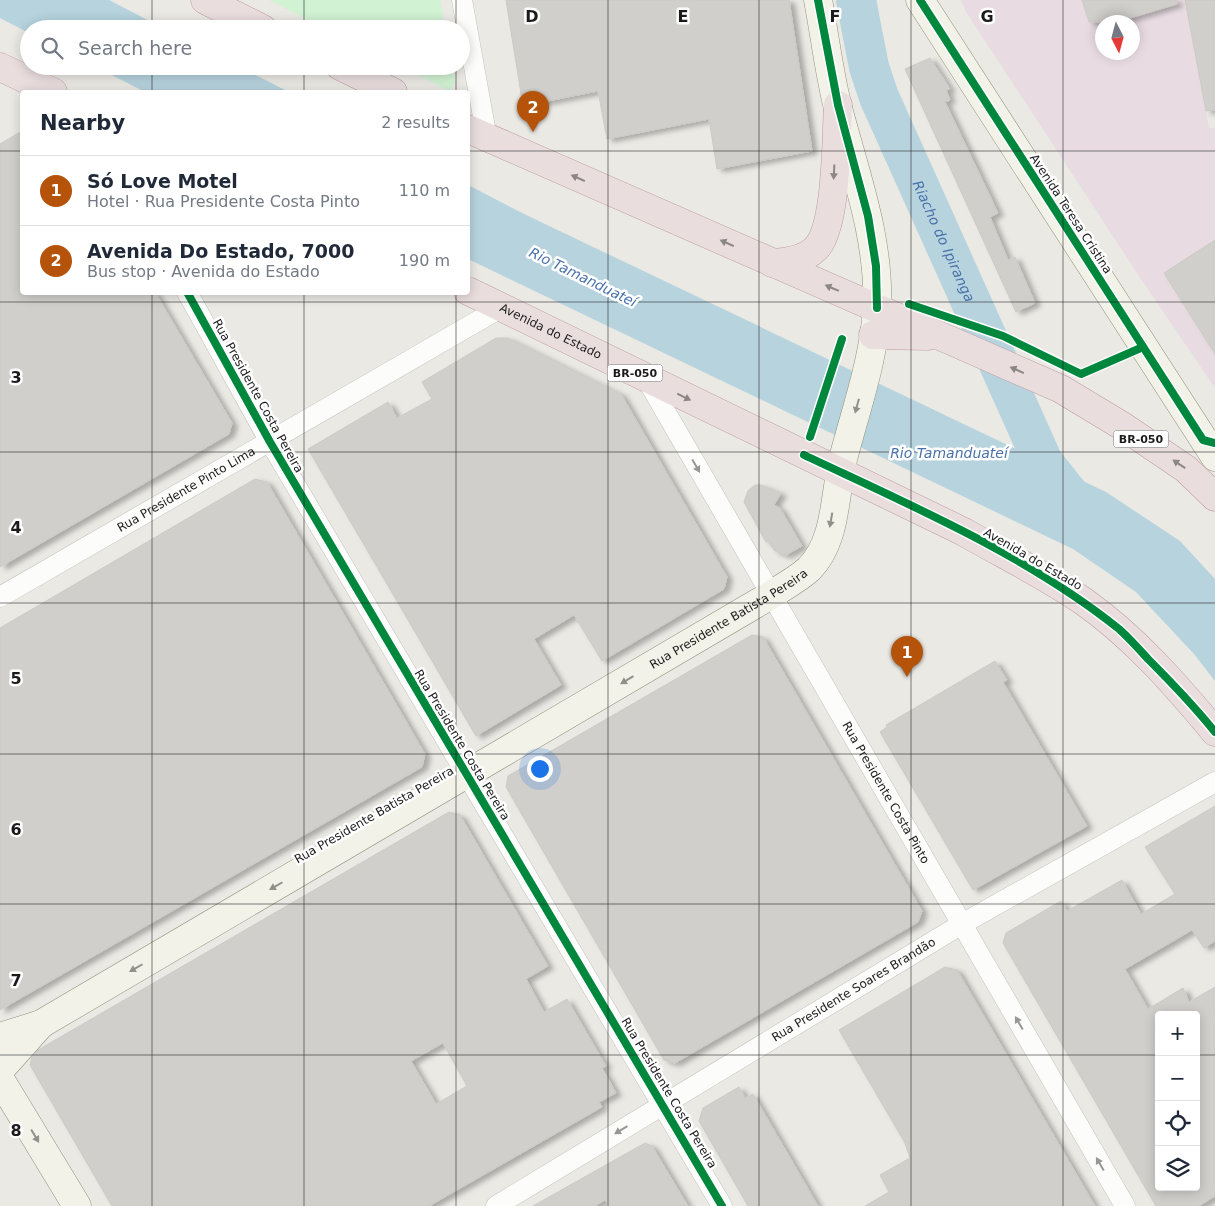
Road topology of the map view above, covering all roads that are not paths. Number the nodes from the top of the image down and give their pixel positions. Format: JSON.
{"nodes":[{"id":1,"x":204,"y":0,"type":"edge"},
{"id":2,"x":462,"y":0,"type":"edge"},
{"id":3,"x":818,"y":0,"type":"edge"},
{"id":4,"x":920,"y":0,"type":"edge"},
{"id":5,"x":245,"y":20,"type":"edge"},
{"id":6,"x":464,"y":20,"type":"edge"},
{"id":7,"x":0,"y":67,"type":"edge"},
{"id":8,"x":470,"y":71,"type":"edge"},
{"id":9,"x":358,"y":75,"type":"edge"},
{"id":10,"x":50,"y":90,"type":"edge"},
{"id":11,"x":389,"y":90,"type":"edge"},
{"id":12,"x":838,"y":106,"type":"junction"},
{"id":13,"x":477,"y":134,"type":"edge"},
{"id":14,"x":772,"y":263,"type":"junction"},
{"id":15,"x":470,"y":292,"type":"edge"},
{"id":16,"x":189,"y":295,"type":"edge"},
{"id":17,"x":502,"y":307,"type":"junction"},
{"id":18,"x":877,"y":308,"type":"junction"},
{"id":19,"x":942,"y":336,"type":"junction"},
{"id":20,"x":872,"y":347,"type":"junction"},
{"id":21,"x":646,"y":378,"type":"junction"},
{"id":22,"x":270,"y":442,"type":"junction"},
{"id":23,"x":1215,"y":457,"type":"edge"},
{"id":24,"x":842,"y":465,"type":"junction"},
{"id":25,"x":1215,"y":497,"type":"edge"},
{"id":26,"x":771,"y":595,"type":"junction"},
{"id":27,"x":0,"y":597,"type":"edge"},
{"id":28,"x":1215,"y":732,"type":"edge"},
{"id":29,"x":466,"y":774,"type":"junction"},
{"id":30,"x":1215,"y":782,"type":"edge"},
{"id":31,"x":962,"y":924,"type":"junction"},
{"id":32,"x":41,"y":1024,"type":"junction"},
{"id":33,"x":0,"y":1037,"type":"edge"},
{"id":34,"x":0,"y":1070,"type":"edge"},
{"id":35,"x":0,"y":1080,"type":"edge"},
{"id":36,"x":663,"y":1104,"type":"junction"},
{"id":37,"x":78,"y":1206,"type":"edge"},
{"id":38,"x":496,"y":1206,"type":"edge"},
{"id":39,"x":722,"y":1206,"type":"edge"},
{"id":40,"x":1125,"y":1206,"type":"edge"}],
"edges":[{"from":1,"to":5,"type":"highway"},
{"from":2,"to":6,"type":"street"},
{"from":3,"to":12,"type":"main road"},
{"from":4,"to":23,"type":"main road","name":"Avenida Teresa Cristina"},
{"from":7,"to":10,"type":"highway"},
{"from":8,"to":13,"type":"street"},
{"from":9,"to":11,"type":"highway"},
{"from":12,"to":14,"type":"highway","one_way":true},
{"from":12,"to":18,"type":"main road"},
{"from":14,"to":13,"type":"highway","number":"BR-050","one_way":true},
{"from":18,"to":14,"type":"highway","number":"BR-050","one_way":true},
{"from":15,"to":17,"type":"highway","name":"Avenida do Estado","number":"BR-050"},
{"from":16,"to":22,"type":"street","name":"Rua Presidente Costa Pereira"},
{"from":17,"to":21,"type":"highway","name":"Avenida do Estado","number":"BR-050"},
{"from":17,"to":22,"type":"street","name":"Rua Presidente Pinto Lima"},
{"from":18,"to":19,"type":"highway","number":"BR-050"},
{"from":18,"to":20,"type":"main road"},
{"from":19,"to":20,"type":"highway"},
{"from":25,"to":19,"type":"highway","number":"BR-050","one_way":true},
{"from":20,"to":24,"type":"main road","one_way":true},
{"from":21,"to":24,"type":"highway","name":"Avenida do Estado","number":"BR-050","one_way":true},
{"from":21,"to":26,"type":"street","name":"Rua Presidente Costa Pinto","one_way":true},
{"from":22,"to":27,"type":"street","name":"Rua Presidente Pinto Lima"},
{"from":22,"to":29,"type":"street","name":"Rua Presidente Costa Pereira"},
{"from":24,"to":26,"type":"main road","name":"Rua Presidente Batista Pereira","one_way":true},
{"from":24,"to":28,"type":"highway","name":"Avenida do Estado","number":"BR-050"},
{"from":26,"to":29,"type":"main road","name":"Rua Presidente Batista Pereira","one_way":true},
{"from":26,"to":31,"type":"street","name":"Rua Presidente Costa Pinto"},
{"from":29,"to":32,"type":"main road","name":"Rua Presidente Batista Pereira","one_way":true},
{"from":29,"to":36,"type":"street","name":"Rua Presidente Costa Pereira"},
{"from":30,"to":31,"type":"street","name":"Rua Presidente Soares Brandão"},
{"from":31,"to":36,"type":"street","name":"Rua Presidente Soares Brandão"},
{"from":40,"to":31,"type":"street","name":"Rua Presidente Costa Pinto","one_way":true},
{"from":32,"to":33,"type":"main road","name":"Rua Presidente Batista Pereira"},
{"from":32,"to":34,"type":"main road","name":"Rua Presidente Batista Pereira"},
{"from":35,"to":37,"type":"main road","one_way":true},
{"from":36,"to":38,"type":"street","name":"Rua Presidente Soares Brandão","one_way":true},
{"from":36,"to":39,"type":"street","name":"Rua Presidente Costa Pereira"}]}
